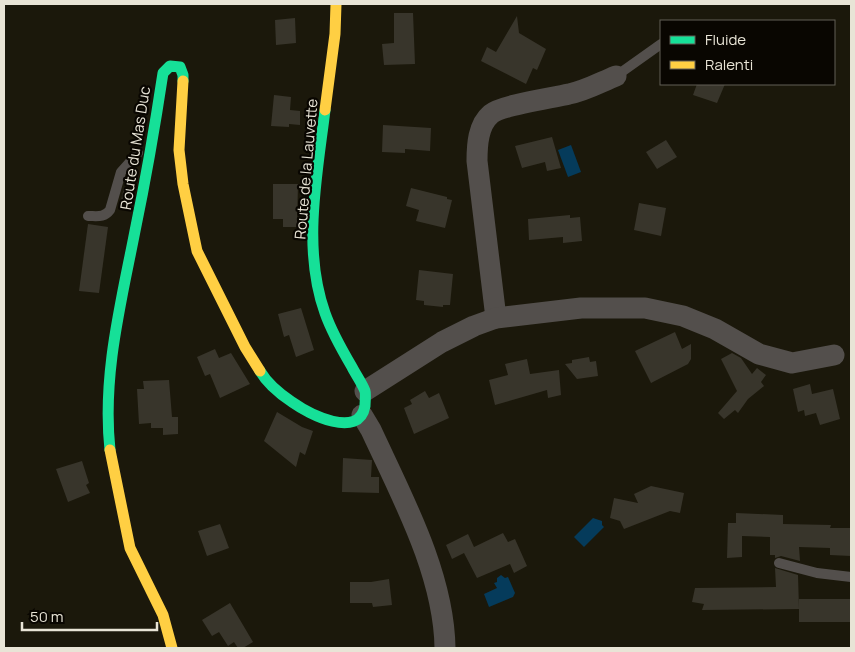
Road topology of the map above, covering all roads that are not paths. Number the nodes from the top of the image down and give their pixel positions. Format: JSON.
{"nodes":[{"id":1,"x":336,"y":4,"type":"edge"},
{"id":2,"x":660,"y":45,"type":"edge"},
{"id":3,"x":616,"y":76,"type":"joint"},
{"id":4,"x":157,"y":109,"type":"junction"},
{"id":5,"x":144,"y":126,"type":"dead end"},
{"id":6,"x":133,"y":175,"type":"dead end"},
{"id":7,"x":88,"y":216,"type":"dead end"},
{"id":8,"x":496,"y":318,"type":"junction"},
{"id":9,"x":106,"y":325,"type":"dead end"},
{"id":10,"x":115,"y":339,"type":"junction"},
{"id":11,"x":834,"y":355,"type":"dead end"},
{"id":12,"x":365,"y":391,"type":"junction"},
{"id":13,"x":362,"y":415,"type":"junction"},
{"id":14,"x":779,"y":563,"type":"dead end"},
{"id":15,"x":851,"y":577,"type":"edge"},
{"id":16,"x":172,"y":648,"type":"edge"},
{"id":17,"x":445,"y":648,"type":"edge"}],
"edges":[{"from":1,"to":12,"type":"street","name":"Route de la Lauvette"},
{"from":2,"to":3,"type":"lane"},
{"from":3,"to":8,"type":"street"},
{"from":4,"to":5,"type":"lane"},
{"from":4,"to":10,"type":"street","name":"Route du Mas Duc"},
{"from":4,"to":13,"type":"street","name":"Route du Mas Duc"},
{"from":6,"to":7,"type":"lane"},
{"from":8,"to":11,"type":"street"},
{"from":8,"to":12,"type":"street"},
{"from":9,"to":10,"type":"lane"},
{"from":10,"to":16,"type":"street","name":"Route du Mas Duc"},
{"from":12,"to":13,"type":"street"},
{"from":13,"to":17,"type":"street"},
{"from":14,"to":15,"type":"lane"}]}
